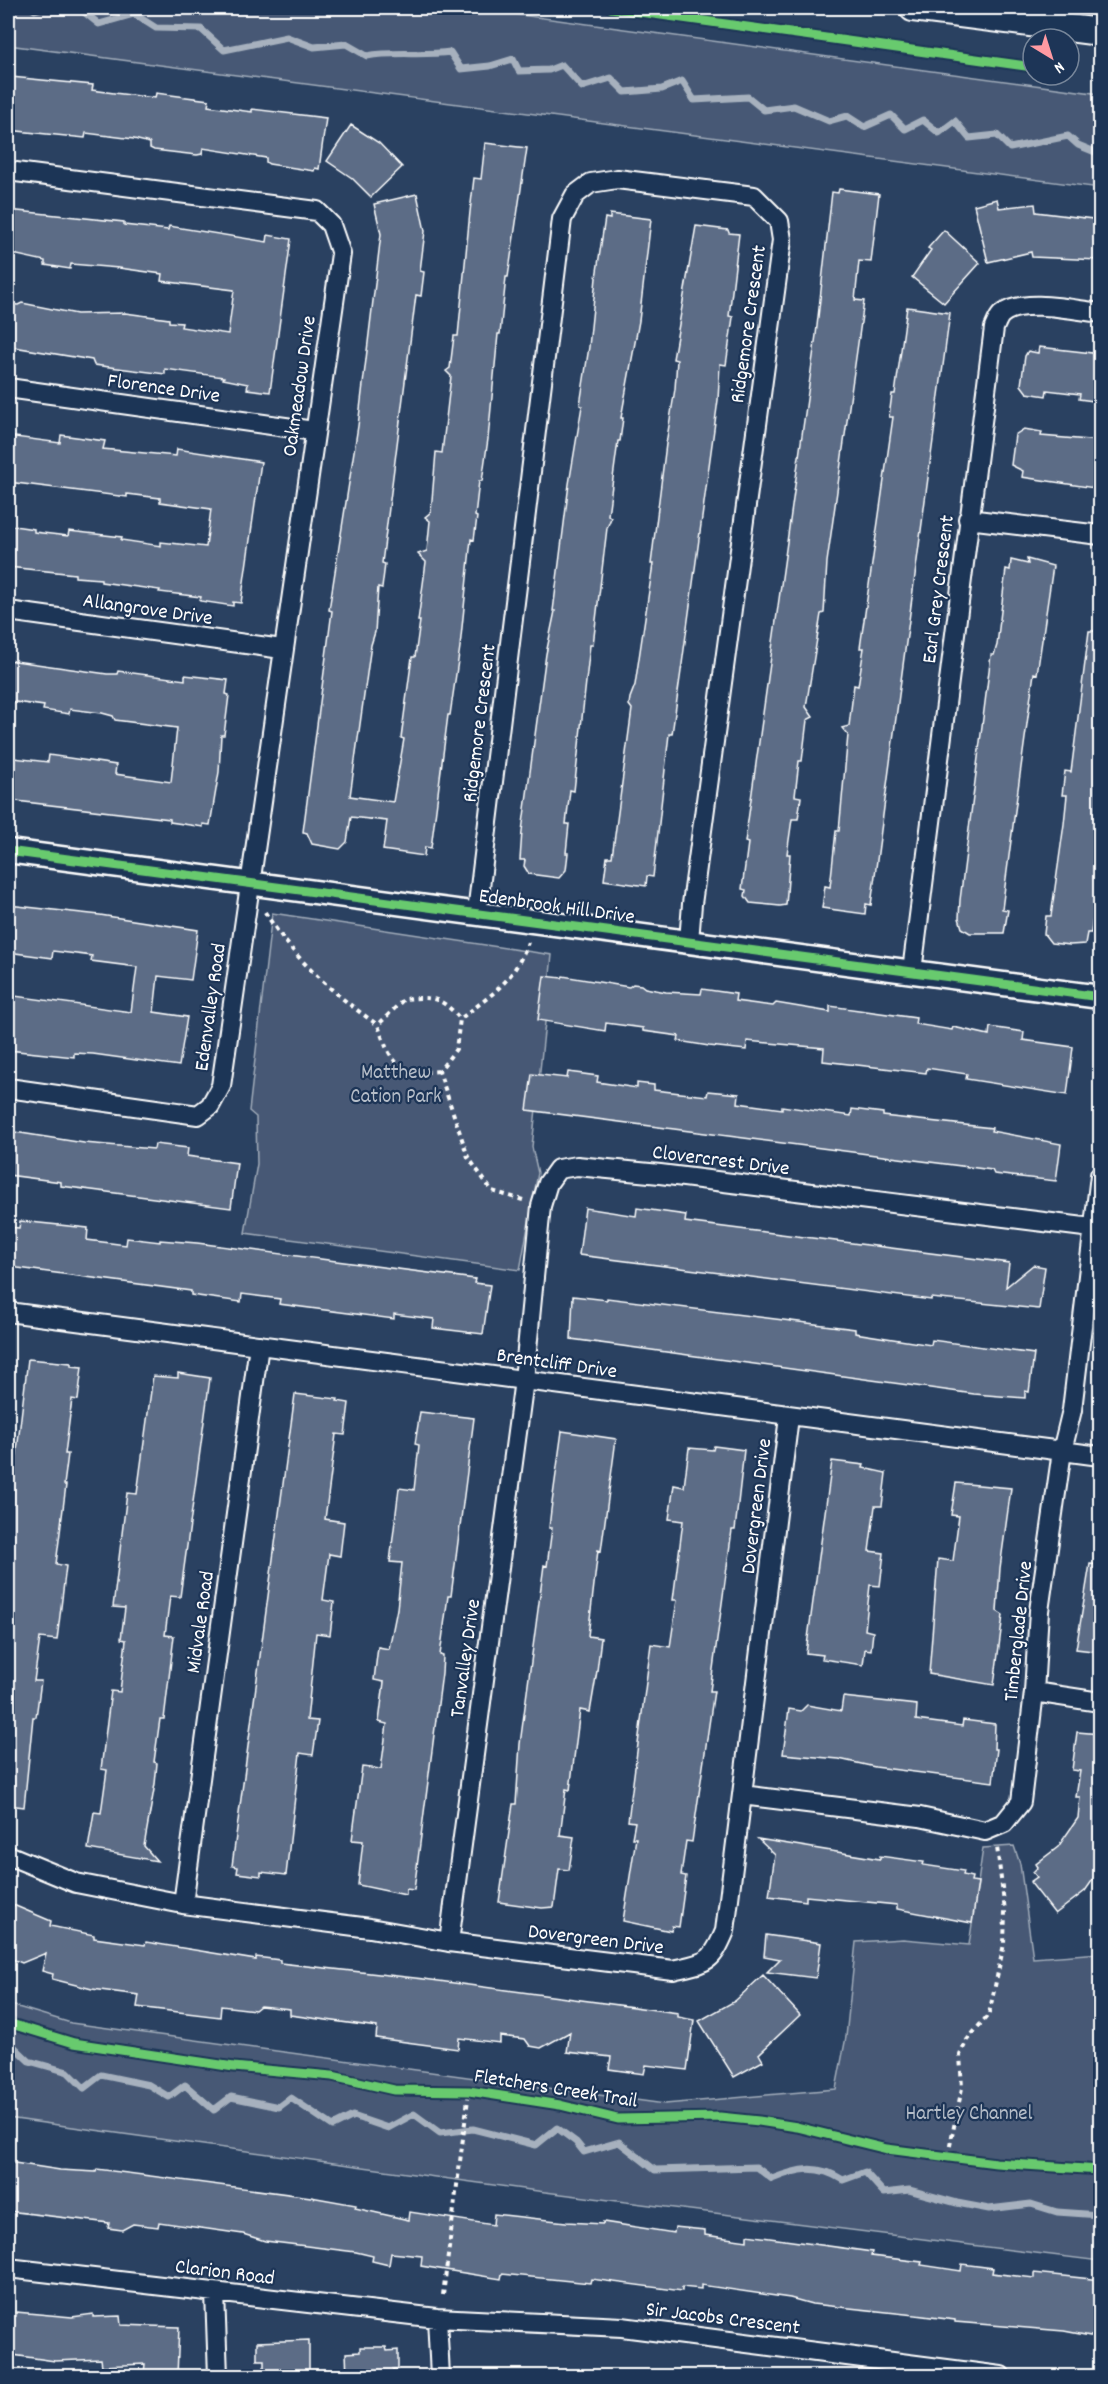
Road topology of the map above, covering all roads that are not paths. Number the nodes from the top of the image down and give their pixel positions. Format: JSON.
{"nodes":[{"id":1,"x":913,"y":8,"type":"edge"},
{"id":2,"x":1101,"y":32,"type":"edge"},
{"id":3,"x":8,"y":171,"type":"edge"},
{"id":4,"x":1101,"y":313,"type":"edge"},
{"id":5,"x":8,"y":388,"type":"edge"},
{"id":6,"x":314,"y":431,"type":"junction"},
{"id":7,"x":968,"y":519,"type":"junction"},
{"id":8,"x":1101,"y":535,"type":"edge"},
{"id":9,"x":8,"y":611,"type":"edge"},
{"id":10,"x":282,"y":649,"type":"junction"},
{"id":11,"x":8,"y":851,"type":"edge"},
{"id":12,"x":248,"y":884,"type":"junction"},
{"id":13,"x":477,"y":912,"type":"junction"},
{"id":14,"x":689,"y":941,"type":"junction"},
{"id":15,"x":912,"y":971,"type":"junction"},
{"id":16,"x":1101,"y":997,"type":"edge"},
{"id":17,"x":8,"y":1088,"type":"edge"},
{"id":18,"x":1101,"y":1174,"type":"edge"},
{"id":19,"x":1097,"y":1228,"type":"edge"},
{"id":20,"x":8,"y":1312,"type":"edge"},
{"id":21,"x":259,"y":1345,"type":"junction"},
{"id":22,"x":524,"y":1380,"type":"junction"},
{"id":23,"x":789,"y":1417,"type":"junction"},
{"id":24,"x":1062,"y":1451,"type":"junction"},
{"id":25,"x":1101,"y":1456,"type":"edge"},
{"id":26,"x":1034,"y":1692,"type":"junction"},
{"id":27,"x":1101,"y":1702,"type":"edge"},
{"id":28,"x":742,"y":1794,"type":"junction"},
{"id":29,"x":8,"y":1855,"type":"edge"},
{"id":30,"x":183,"y":1904,"type":"junction"},
{"id":31,"x":449,"y":1942,"type":"junction"},
{"id":32,"x":8,"y":2268,"type":"edge"},
{"id":33,"x":215,"y":2293,"type":"junction"},
{"id":34,"x":437,"y":2318,"type":"junction"},
{"id":35,"x":218,"y":2376,"type":"edge"},
{"id":36,"x":440,"y":2376,"type":"edge"},
{"id":37,"x":1001,"y":2376,"type":"edge"}],
"edges":[{"from":1,"to":2,"type":"main road"},
{"from":3,"to":6,"type":"street","name":"Oakmeadow Drive"},
{"from":4,"to":7,"type":"street","name":"Earl Grey Crescent"},
{"from":5,"to":6,"type":"street","name":"Florence Drive"},
{"from":6,"to":10,"type":"street","name":"Oakmeadow Drive"},
{"from":7,"to":8,"type":"street"},
{"from":7,"to":15,"type":"street","name":"Earl Grey Crescent"},
{"from":9,"to":10,"type":"street","name":"Allangrove Drive"},
{"from":10,"to":12,"type":"street","name":"Oakmeadow Drive"},
{"from":11,"to":12,"type":"street","name":"Edenbrook Hill Drive"},
{"from":12,"to":13,"type":"street","name":"Edenbrook Hill Drive"},
{"from":12,"to":17,"type":"street","name":"Edenvalley Road"},
{"from":13,"to":14,"type":"street","name":"Edenbrook Hill Drive"},
{"from":13,"to":14,"type":"street","name":"Ridgemore Crescent"},
{"from":14,"to":15,"type":"street","name":"Edenbrook Hill Drive"},
{"from":15,"to":16,"type":"street","name":"Edenbrook Hill Drive"},
{"from":18,"to":19,"type":"street","name":"Timberglade Drive"},
{"from":19,"to":22,"type":"street","name":"Clovercrest Drive"},
{"from":19,"to":24,"type":"street","name":"Timberglade Drive"},
{"from":20,"to":21,"type":"street","name":"Brentcliff Drive"},
{"from":21,"to":22,"type":"street","name":"Brentcliff Drive"},
{"from":21,"to":30,"type":"street","name":"Midvale Road"},
{"from":22,"to":23,"type":"street","name":"Brentcliff Drive"},
{"from":22,"to":31,"type":"street","name":"Tanvalley Drive"},
{"from":23,"to":24,"type":"street","name":"Brentcliff Drive"},
{"from":23,"to":28,"type":"street","name":"Dovergreen Drive"},
{"from":24,"to":25,"type":"street","name":"Brentcliff Drive"},
{"from":24,"to":26,"type":"street","name":"Timberglade Drive"},
{"from":26,"to":27,"type":"street"},
{"from":26,"to":28,"type":"street","name":"Timberglade Drive"},
{"from":28,"to":31,"type":"street","name":"Dovergreen Drive"},
{"from":29,"to":30,"type":"street","name":"Dovergreen Drive"},
{"from":30,"to":31,"type":"street","name":"Dovergreen Drive"},
{"from":32,"to":33,"type":"street","name":"Clarion Road"},
{"from":33,"to":34,"type":"street","name":"Clarion Road"},
{"from":33,"to":35,"type":"street"},
{"from":34,"to":36,"type":"street"},
{"from":34,"to":37,"type":"street","name":"Sir Jacobs Crescent"}]}
